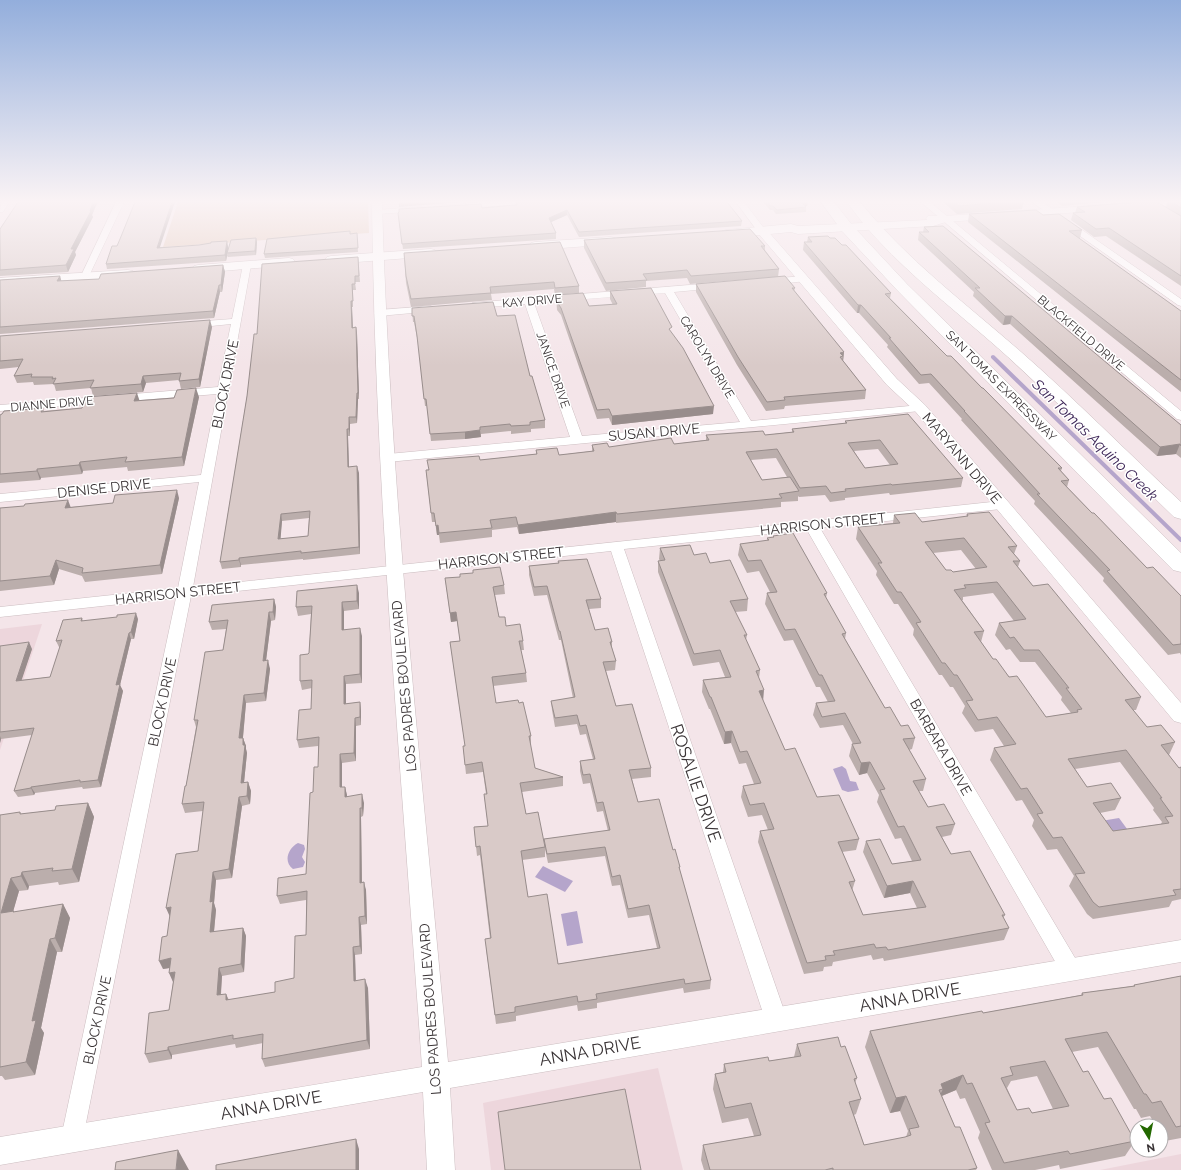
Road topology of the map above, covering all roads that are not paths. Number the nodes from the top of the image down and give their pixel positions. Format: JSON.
{"nodes":[{"id":1,"x":379,"y":256,"type":"edge"},
{"id":2,"x":94,"y":257,"type":"edge"},
{"id":3,"x":370,"y":257,"type":"edge"},
{"id":4,"x":784,"y":257,"type":"edge"},
{"id":5,"x":874,"y":257,"type":"edge"},
{"id":6,"x":903,"y":257,"type":"edge"},
{"id":7,"x":989,"y":257,"type":"edge"},
{"id":8,"x":1113,"y":257,"type":"edge"},
{"id":9,"x":317,"y":260,"type":"edge"},
{"id":10,"x":302,"y":262,"type":"edge"},
{"id":11,"x":247,"y":265,"type":"junction"},
{"id":12,"x":188,"y":269,"type":"edge"},
{"id":13,"x":141,"y":273,"type":"edge"},
{"id":14,"x":85,"y":276,"type":"junction"},
{"id":15,"x":804,"y":279,"type":"junction"},
{"id":16,"x":0,"y":282,"type":"edge"},
{"id":17,"x":760,"y":282,"type":"edge"},
{"id":18,"x":722,"y":286,"type":"edge"},
{"id":19,"x":668,"y":290,"type":"junction"},
{"id":20,"x":529,"y":301,"type":"junction"},
{"id":21,"x":1181,"y":304,"type":"edge"},
{"id":22,"x":463,"y":306,"type":"edge"},
{"id":23,"x":440,"y":308,"type":"edge"},
{"id":24,"x":379,"y":313,"type":"junction"},
{"id":25,"x":237,"y":321,"type":"junction"},
{"id":26,"x":182,"y":325,"type":"edge"},
{"id":27,"x":223,"y":390,"type":"junction"},
{"id":28,"x":0,"y":408,"type":"edge"},
{"id":29,"x":920,"y":408,"type":"junction"},
{"id":30,"x":1181,"y":417,"type":"edge"},
{"id":31,"x":747,"y":424,"type":"junction"},
{"id":32,"x":577,"y":440,"type":"junction"},
{"id":33,"x":388,"y":458,"type":"junction"},
{"id":34,"x":207,"y":478,"type":"junction"},
{"id":35,"x":0,"y":498,"type":"edge"},
{"id":36,"x":1001,"y":505,"type":"junction"},
{"id":37,"x":1181,"y":513,"type":"edge"},
{"id":38,"x":811,"y":525,"type":"junction"},
{"id":39,"x":616,"y":546,"type":"junction"},
{"id":40,"x":1181,"y":565,"type":"edge"},
{"id":41,"x":395,"y":570,"type":"junction"},
{"id":42,"x":184,"y":592,"type":"junction"},
{"id":43,"x":0,"y":612,"type":"edge"},
{"id":44,"x":1181,"y":716,"type":"edge"},
{"id":45,"x":1181,"y":951,"type":"edge"},
{"id":46,"x":1071,"y":970,"type":"junction"},
{"id":47,"x":776,"y":1020,"type":"junction"},
{"id":48,"x":436,"y":1077,"type":"junction"},
{"id":49,"x":72,"y":1138,"type":"junction"},
{"id":50,"x":0,"y":1151,"type":"edge"},
{"id":51,"x":441,"y":1170,"type":"edge"}],
"edges":[{"from":1,"to":24,"type":"street","name":"LOS PADRES BOULEVARD"},
{"from":2,"to":14,"type":"street"},
{"from":3,"to":9,"type":"main road"},
{"from":4,"to":15,"type":"street","name":"MARYANN DRIVE"},
{"from":5,"to":40,"type":"highway","name":"SAN TOMAS EXPRESSWAY"},
{"from":6,"to":37,"type":"highway","name":"SAN TOMAS EXPRESSWAY"},
{"from":7,"to":30,"type":"street","name":"BLACKFIELD DRIVE"},
{"from":8,"to":21,"type":"street"},
{"from":10,"to":11,"type":"main road"},
{"from":11,"to":12,"type":"main road"},
{"from":11,"to":25,"type":"street","name":"BLOCK DRIVE"},
{"from":13,"to":14,"type":"main road"},
{"from":14,"to":16,"type":"main road"},
{"from":15,"to":17,"type":"street"},
{"from":15,"to":29,"type":"street","name":"MARYANN DRIVE"},
{"from":18,"to":19,"type":"street","name":"KAY DRIVE"},
{"from":19,"to":20,"type":"street","name":"KAY DRIVE"},
{"from":19,"to":31,"type":"street","name":"CAROLYN DRIVE"},
{"from":20,"to":22,"type":"street","name":"KAY DRIVE"},
{"from":20,"to":32,"type":"street","name":"JANICE DRIVE"},
{"from":23,"to":24,"type":"street"},
{"from":24,"to":33,"type":"street","name":"LOS PADRES BOULEVARD"},
{"from":25,"to":26,"type":"street"},
{"from":25,"to":27,"type":"street","name":"BLOCK DRIVE"},
{"from":27,"to":28,"type":"street","name":"DIANNE DRIVE"},
{"from":27,"to":34,"type":"street","name":"BLOCK DRIVE"},
{"from":29,"to":31,"type":"street","name":"SUSAN DRIVE"},
{"from":29,"to":36,"type":"street","name":"MARYANN DRIVE"},
{"from":31,"to":32,"type":"street","name":"SUSAN DRIVE"},
{"from":32,"to":33,"type":"street","name":"SUSAN DRIVE"},
{"from":33,"to":41,"type":"street","name":"LOS PADRES BOULEVARD"},
{"from":34,"to":35,"type":"street","name":"DENISE DRIVE"},
{"from":34,"to":42,"type":"street","name":"BLOCK DRIVE"},
{"from":36,"to":38,"type":"street","name":"HARRISON STREET"},
{"from":36,"to":44,"type":"street","name":"MARYANN DRIVE"},
{"from":38,"to":39,"type":"street","name":"HARRISON STREET"},
{"from":38,"to":46,"type":"street","name":"BARBARA DRIVE"},
{"from":39,"to":41,"type":"street","name":"HARRISON STREET"},
{"from":39,"to":47,"type":"street","name":"ROSALIE DRIVE"},
{"from":41,"to":42,"type":"street","name":"HARRISON STREET"},
{"from":41,"to":48,"type":"street","name":"LOS PADRES BOULEVARD"},
{"from":42,"to":43,"type":"street","name":"HARRISON STREET"},
{"from":42,"to":49,"type":"street","name":"BLOCK DRIVE"},
{"from":45,"to":46,"type":"street","name":"ANNA DRIVE"},
{"from":46,"to":47,"type":"street","name":"ANNA DRIVE"},
{"from":47,"to":48,"type":"street","name":"ANNA DRIVE"},
{"from":48,"to":49,"type":"street","name":"ANNA DRIVE"},
{"from":48,"to":51,"type":"street","name":"LOS PADRES BOULEVARD"},
{"from":49,"to":50,"type":"street","name":"ANNA DRIVE"}]}
